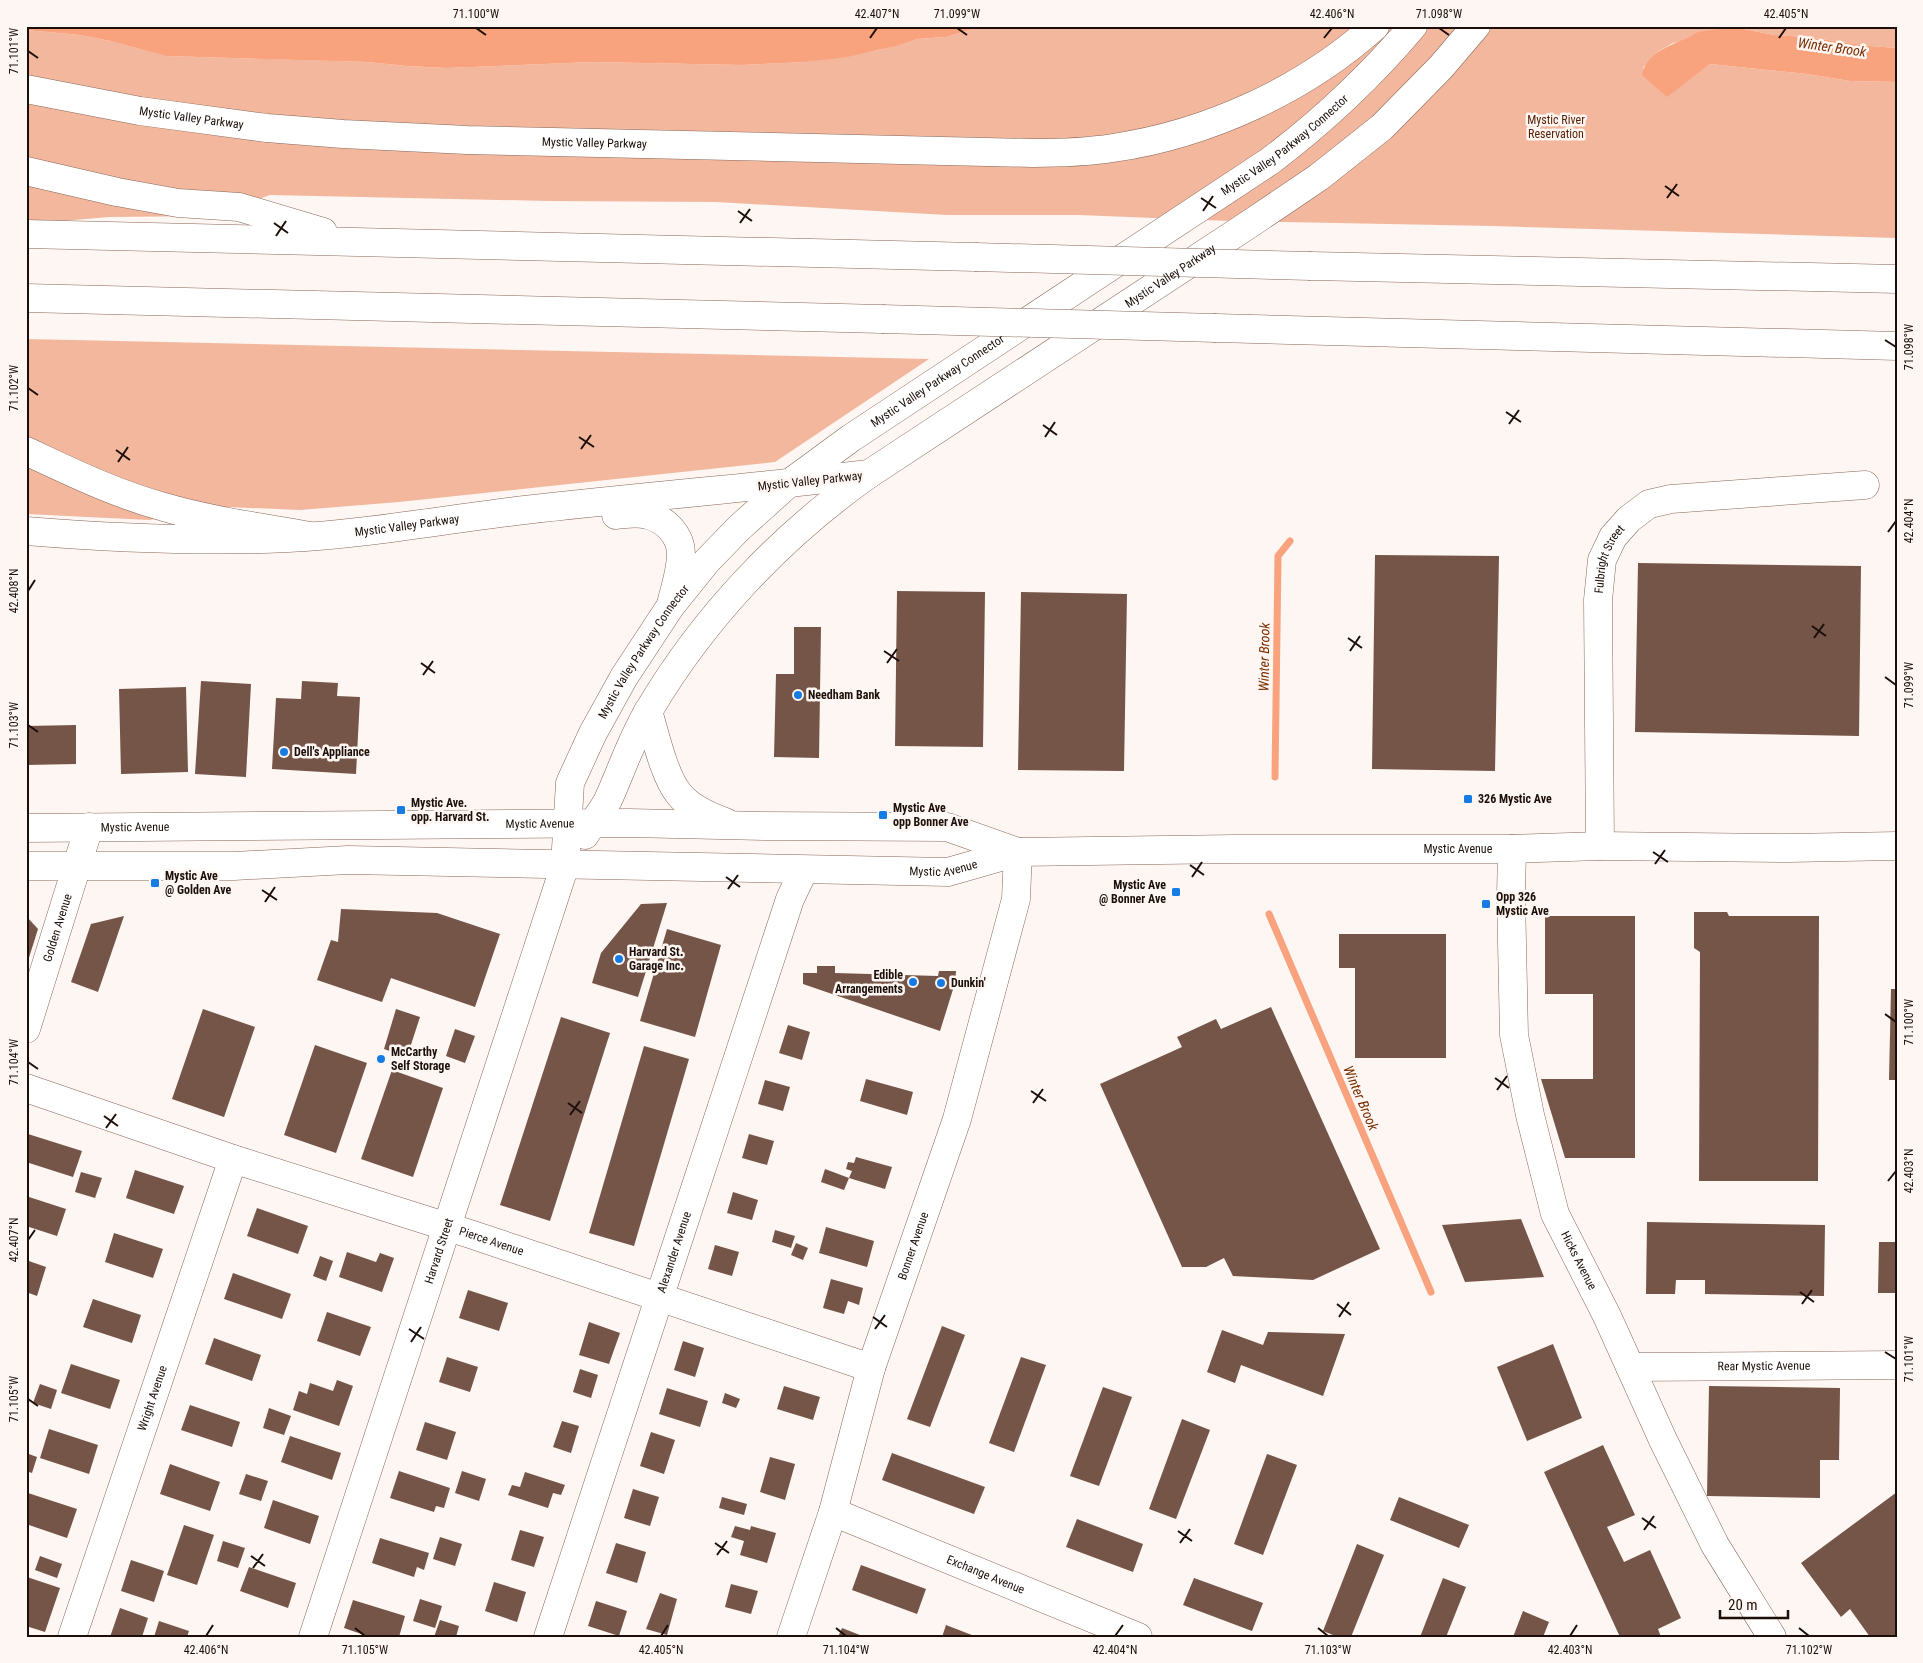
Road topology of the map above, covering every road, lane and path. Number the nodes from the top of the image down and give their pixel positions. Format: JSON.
{"nodes":[{"id":1,"x":1376,"y":26,"type":"edge"},
{"id":2,"x":1413,"y":26,"type":"edge"},
{"id":3,"x":1476,"y":26,"type":"edge"},
{"id":4,"x":26,"y":89,"type":"edge"},
{"id":5,"x":26,"y":171,"type":"edge"},
{"id":6,"x":26,"y":234,"type":"edge"},
{"id":7,"x":358,"y":242,"type":"junction"},
{"id":8,"x":1897,"y":267,"type":"edge"},
{"id":9,"x":1824,"y":277,"type":"junction"},
{"id":10,"x":1897,"y":279,"type":"edge"},
{"id":11,"x":26,"y":298,"type":"edge"},
{"id":12,"x":1897,"y":346,"type":"edge"},
{"id":13,"x":26,"y":451,"type":"edge"},
{"id":14,"x":868,"y":474,"type":"junction"},
{"id":15,"x":789,"y":483,"type":"junction"},
{"id":16,"x":1865,"y":485,"type":"dead end"},
{"id":17,"x":525,"y":510,"type":"junction"},
{"id":18,"x":26,"y":531,"type":"edge"},
{"id":19,"x":309,"y":536,"type":"junction"},
{"id":20,"x":670,"y":606,"type":"junction"},
{"id":21,"x":648,"y":711,"type":"junction"},
{"id":22,"x":580,"y":823,"type":"junction"},
{"id":23,"x":733,"y":825,"type":"junction"},
{"id":24,"x":26,"y":828,"type":"edge"},
{"id":25,"x":89,"y":828,"type":"junction"},
{"id":26,"x":1600,"y":846,"type":"junction"},
{"id":27,"x":1897,"y":846,"type":"edge"},
{"id":28,"x":1512,"y":849,"type":"junction"},
{"id":29,"x":1018,"y":852,"type":"junction"},
{"id":30,"x":565,"y":865,"type":"junction"},
{"id":31,"x":26,"y":866,"type":"edge"},
{"id":32,"x":78,"y":866,"type":"junction"},
{"id":33,"x":804,"y":870,"type":"junction"},
{"id":34,"x":26,"y":1029,"type":"edge"},
{"id":35,"x":26,"y":1088,"type":"edge"},
{"id":36,"x":233,"y":1159,"type":"junction"},
{"id":37,"x":447,"y":1226,"type":"junction"},
{"id":38,"x":659,"y":1296,"type":"junction"},
{"id":39,"x":1897,"y":1365,"type":"edge"},
{"id":40,"x":1630,"y":1367,"type":"junction"},
{"id":41,"x":871,"y":1368,"type":"junction"},
{"id":42,"x":833,"y":1512,"type":"junction"},
{"id":43,"x":72,"y":1637,"type":"edge"},
{"id":44,"x":313,"y":1637,"type":"edge"},
{"id":45,"x":548,"y":1637,"type":"edge"},
{"id":46,"x":791,"y":1637,"type":"edge"},
{"id":47,"x":1138,"y":1637,"type":"edge"},
{"id":48,"x":1772,"y":1637,"type":"edge"}],
"edges":[{"from":1,"to":4,"type":"main road","name":"Mystic Valley Parkway"},
{"from":2,"to":15,"type":"main road","name":"Mystic Valley Parkway Connector"},
{"from":3,"to":14,"type":"main road","name":"Mystic Valley Parkway"},
{"from":5,"to":7,"type":"main road"},
{"from":6,"to":7,"type":"main road"},
{"from":7,"to":9,"type":"main road","bridge":true},
{"from":8,"to":9,"type":"main road"},
{"from":9,"to":10,"type":"main road"},
{"from":11,"to":12,"type":"main road","bridge":true},
{"from":13,"to":19,"type":"main road"},
{"from":14,"to":15,"type":"main road","name":"Mystic Valley Parkway"},
{"from":14,"to":21,"type":"main road"},
{"from":15,"to":17,"type":"main road","name":"Mystic Valley Parkway"},
{"from":15,"to":20,"type":"main road","name":"Mystic Valley Parkway Connector"},
{"from":16,"to":26,"type":"main road","name":"Fulbright Street"},
{"from":17,"to":19,"type":"main road","name":"Mystic Valley Parkway"},
{"from":17,"to":20,"type":"main road"},
{"from":18,"to":19,"type":"main road","name":"Mystic Valley Parkway"},
{"from":20,"to":22,"type":"main road","name":"Mystic Valley Parkway Connector"},
{"from":21,"to":22,"type":"main road"},
{"from":21,"to":23,"type":"main road"},
{"from":22,"to":23,"type":"main road","name":"Mystic Avenue"},
{"from":22,"to":25,"type":"main road","name":"Mystic Avenue"},
{"from":22,"to":30,"type":"main road","name":"Mystic Valley Parkway Connector"},
{"from":23,"to":29,"type":"main road","name":"Mystic Avenue"},
{"from":24,"to":25,"type":"main road","name":"Mystic Avenue"},
{"from":25,"to":32,"type":"main road","name":"Golden Avenue"},
{"from":26,"to":27,"type":"main road","name":"Mystic Avenue"},
{"from":26,"to":28,"type":"main road","name":"Mystic Avenue"},
{"from":28,"to":29,"type":"main road","name":"Mystic Avenue"},
{"from":28,"to":40,"type":"main road","name":"Hicks Avenue"},
{"from":29,"to":33,"type":"main road","name":"Mystic Avenue"},
{"from":29,"to":41,"type":"main road","name":"Bonner Avenue"},
{"from":30,"to":32,"type":"main road","name":"Mystic Avenue"},
{"from":30,"to":33,"type":"main road","name":"Mystic Avenue"},
{"from":30,"to":37,"type":"main road","name":"Harvard Street"},
{"from":31,"to":32,"type":"main road","name":"Mystic Avenue"},
{"from":32,"to":34,"type":"main road","name":"Golden Avenue"},
{"from":33,"to":38,"type":"main road","name":"Alexander Avenue"},
{"from":35,"to":36,"type":"main road","name":"Pierce Avenue"},
{"from":36,"to":37,"type":"main road","name":"Pierce Avenue"},
{"from":36,"to":43,"type":"main road","name":"Wright Avenue"},
{"from":37,"to":38,"type":"main road","name":"Pierce Avenue"},
{"from":37,"to":44,"type":"main road","name":"Harvard Street"},
{"from":38,"to":41,"type":"main road","name":"Pierce Avenue"},
{"from":38,"to":45,"type":"main road","name":"Alexander Avenue"},
{"from":39,"to":40,"type":"main road","name":"Rear Mystic Avenue"},
{"from":40,"to":48,"type":"main road","name":"Hicks Avenue"},
{"from":41,"to":42,"type":"main road","name":"Bonner Avenue"},
{"from":42,"to":46,"type":"main road","name":"Bonner Avenue"},
{"from":42,"to":47,"type":"main road","name":"Exchange Avenue"}]}
